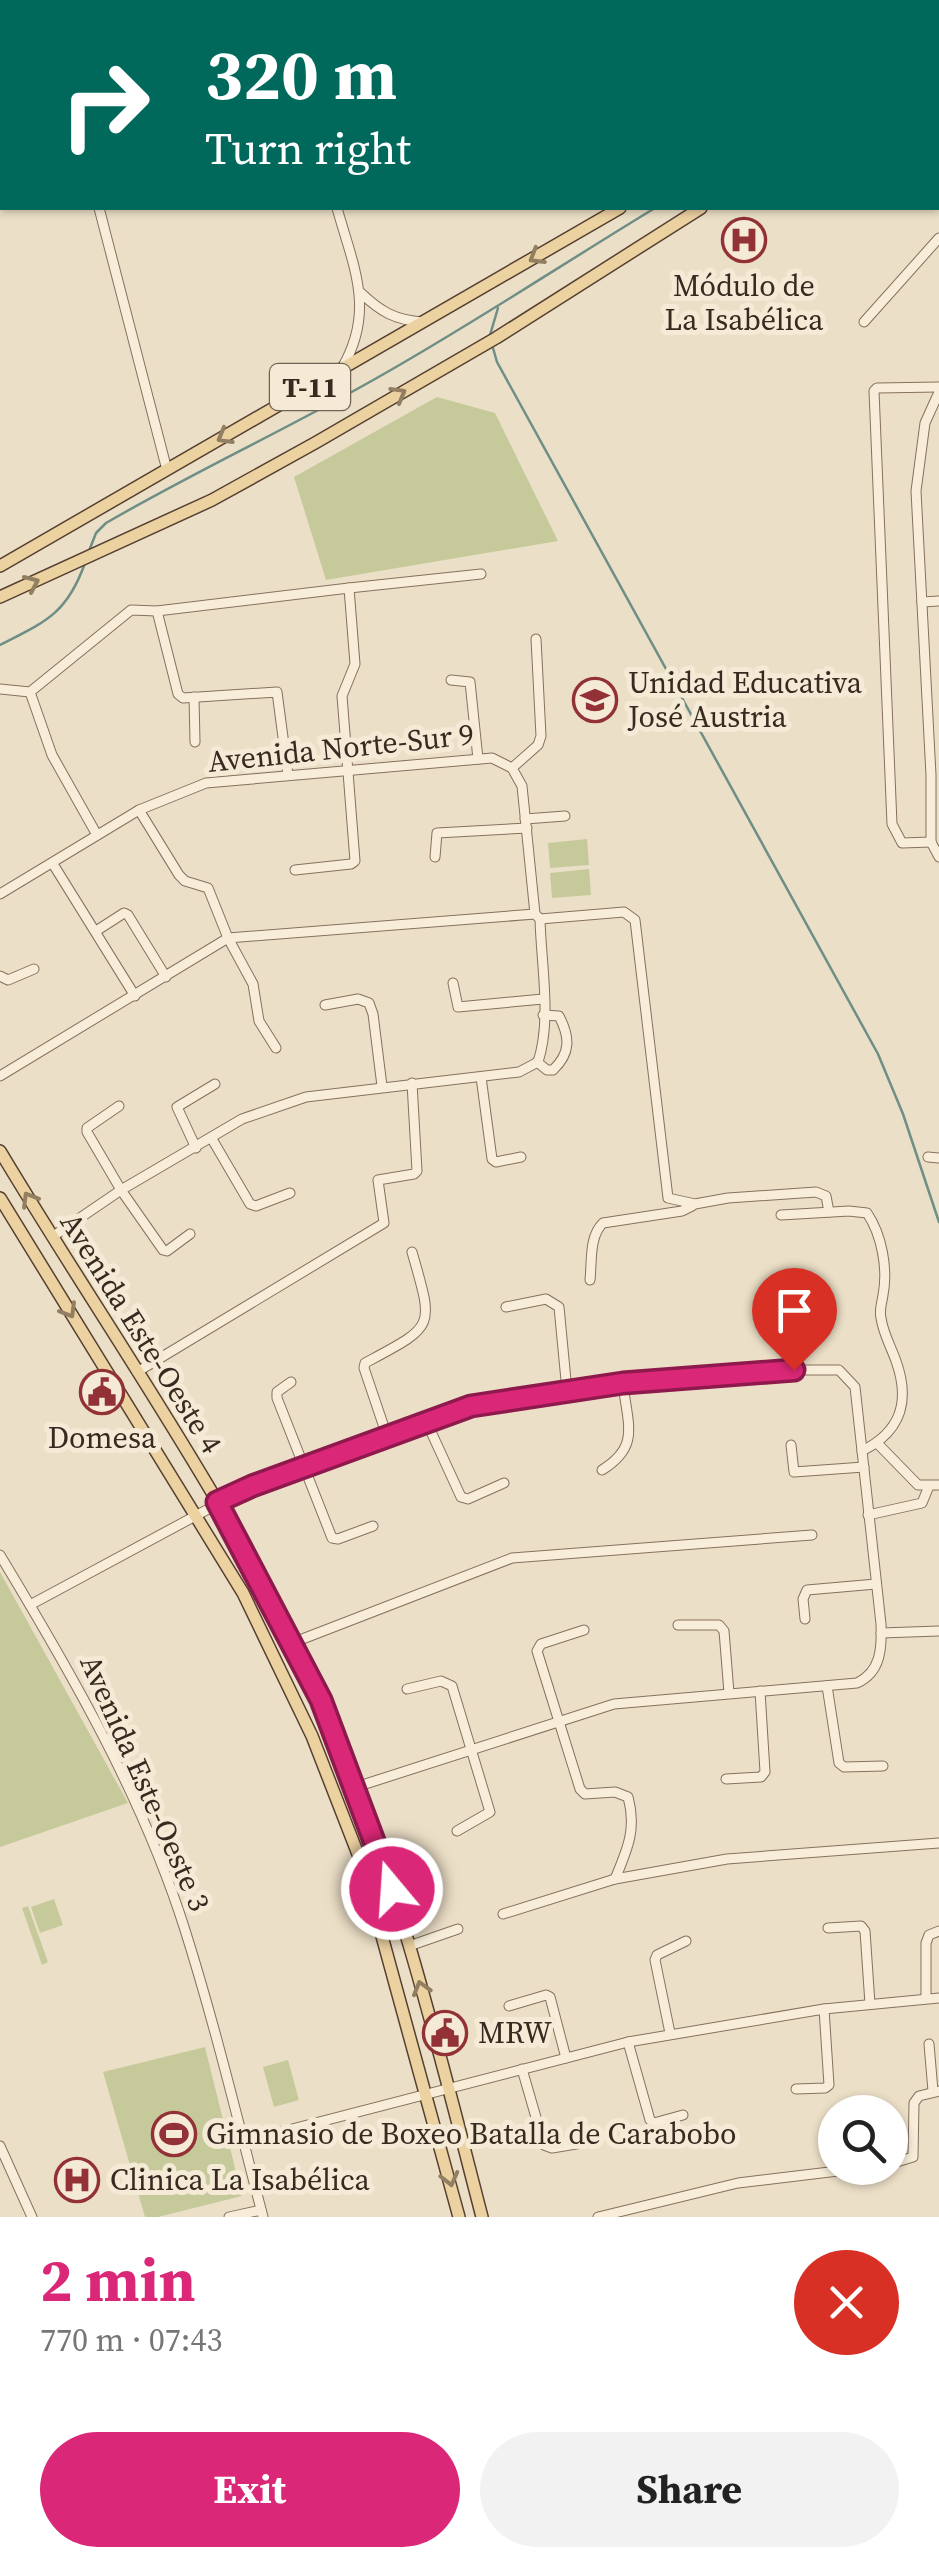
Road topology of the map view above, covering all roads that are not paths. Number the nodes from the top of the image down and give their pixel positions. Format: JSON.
{"nodes":[{"id":1,"x":100,"y":210,"type":"edge"},
{"id":2,"x":337,"y":210,"type":"edge"},
{"id":3,"x":617,"y":210,"type":"edge"},
{"id":4,"x":697,"y":210,"type":"edge"},
{"id":5,"x":939,"y":238,"type":"edge"},
{"id":6,"x":361,"y":293,"type":"junction"},
{"id":7,"x":422,"y":322,"type":"junction"},
{"id":8,"x":864,"y":322,"type":"dead end"},
{"id":9,"x":340,"y":370,"type":"junction"},
{"id":10,"x":939,"y":389,"type":"edge"},
{"id":11,"x":167,"y":470,"type":"junction"},
{"id":12,"x":0,"y":566,"type":"edge"},
{"id":13,"x":481,"y":574,"type":"dead end"},
{"id":14,"x":349,"y":588,"type":"junction"},
{"id":15,"x":0,"y":597,"type":"edge"},
{"id":16,"x":939,"y":601,"type":"edge"},
{"id":17,"x":922,"y":602,"type":"junction"},
{"id":18,"x":157,"y":611,"type":"junction"},
{"id":19,"x":536,"y":639,"type":"dead end"},
{"id":20,"x":451,"y":680,"type":"dead end"},
{"id":21,"x":0,"y":690,"type":"edge"},
{"id":22,"x":30,"y":692,"type":"junction"},
{"id":23,"x":194,"y":697,"type":"junction"},
{"id":24,"x":194,"y":742,"type":"dead end"},
{"id":25,"x":478,"y":759,"type":"junction"},
{"id":26,"x":512,"y":768,"type":"junction"},
{"id":27,"x":349,"y":769,"type":"junction"},
{"id":28,"x":288,"y":775,"type":"junction"},
{"id":29,"x":935,"y":775,"type":"edge"},
{"id":30,"x":139,"y":810,"type":"junction"},
{"id":31,"x":565,"y":816,"type":"dead end"},
{"id":32,"x":526,"y":824,"type":"junction"},
{"id":33,"x":97,"y":835,"type":"junction"},
{"id":34,"x":932,"y":842,"type":"junction"},
{"id":35,"x":939,"y":857,"type":"edge"},
{"id":36,"x":435,"y":858,"type":"dead end"},
{"id":37,"x":53,"y":864,"type":"junction"},
{"id":38,"x":296,"y":870,"type":"dead end"},
{"id":39,"x":0,"y":894,"type":"edge"},
{"id":40,"x":537,"y":917,"type":"junction"},
{"id":41,"x":96,"y":931,"type":"junction"},
{"id":42,"x":228,"y":938,"type":"junction"},
{"id":43,"x":34,"y":969,"type":"dead end"},
{"id":44,"x":0,"y":976,"type":"edge"},
{"id":45,"x":166,"y":977,"type":"junction"},
{"id":46,"x":452,"y":983,"type":"dead end"},
{"id":47,"x":135,"y":996,"type":"junction"},
{"id":48,"x":542,"y":999,"type":"junction"},
{"id":49,"x":325,"y":1006,"type":"dead end"},
{"id":50,"x":544,"y":1015,"type":"junction"},
{"id":51,"x":276,"y":1048,"type":"dead end"},
{"id":52,"x":537,"y":1062,"type":"junction"},
{"id":53,"x":0,"y":1076,"type":"edge"},
{"id":54,"x":481,"y":1077,"type":"junction"},
{"id":55,"x":412,"y":1083,"type":"junction"},
{"id":56,"x":215,"y":1084,"type":"dead end"},
{"id":57,"x":382,"y":1086,"type":"junction"},
{"id":58,"x":119,"y":1106,"type":"dead end"},
{"id":59,"x":212,"y":1139,"type":"junction"},
{"id":60,"x":196,"y":1148,"type":"junction"},
{"id":61,"x":0,"y":1151,"type":"edge"},
{"id":62,"x":521,"y":1156,"type":"dead end"},
{"id":63,"x":121,"y":1190,"type":"junction"},
{"id":64,"x":290,"y":1193,"type":"dead end"},
{"id":65,"x":0,"y":1198,"type":"edge"},
{"id":66,"x":695,"y":1204,"type":"junction"},
{"id":67,"x":830,"y":1212,"type":"junction"},
{"id":68,"x":781,"y":1215,"type":"dead end"},
{"id":69,"x":190,"y":1234,"type":"dead end"},
{"id":70,"x":52,"y":1237,"type":"junction"},
{"id":71,"x":412,"y":1252,"type":"dead end"},
{"id":72,"x":590,"y":1280,"type":"dead end"},
{"id":73,"x":814,"y":1298,"type":"dead end"},
{"id":74,"x":506,"y":1307,"type":"dead end"},
{"id":75,"x":794,"y":1370,"type":"junction"},
{"id":76,"x":136,"y":1372,"type":"junction"},
{"id":77,"x":291,"y":1382,"type":"dead end"},
{"id":78,"x":623,"y":1383,"type":"junction"},
{"id":79,"x":567,"y":1391,"type":"junction"},
{"id":80,"x":427,"y":1423,"type":"junction"},
{"id":81,"x":387,"y":1436,"type":"junction"},
{"id":82,"x":877,"y":1444,"type":"junction"},
{"id":83,"x":792,"y":1445,"type":"dead end"},
{"id":84,"x":862,"y":1452,"type":"junction"},
{"id":85,"x":302,"y":1467,"type":"junction"},
{"id":86,"x":864,"y":1468,"type":"junction"},
{"id":87,"x":602,"y":1470,"type":"dead end"},
{"id":88,"x":504,"y":1482,"type":"dead end"},
{"id":89,"x":934,"y":1486,"type":"edge"},
{"id":90,"x":217,"y":1502,"type":"junction"},
{"id":91,"x":194,"y":1514,"type":"junction"},
{"id":92,"x":868,"y":1515,"type":"junction"},
{"id":93,"x":373,"y":1526,"type":"dead end"},
{"id":94,"x":812,"y":1534,"type":"dead end"},
{"id":95,"x":0,"y":1556,"type":"edge"},
{"id":96,"x":876,"y":1584,"type":"junction"},
{"id":97,"x":30,"y":1605,"type":"junction"},
{"id":98,"x":806,"y":1618,"type":"dead end"},
{"id":99,"x":678,"y":1626,"type":"dead end"},
{"id":100,"x":584,"y":1630,"type":"dead end"},
{"id":101,"x":939,"y":1631,"type":"edge"},
{"id":102,"x":881,"y":1633,"type":"junction"},
{"id":103,"x":292,"y":1643,"type":"junction"},
{"id":104,"x":827,"y":1686,"type":"junction"},
{"id":105,"x":407,"y":1689,"type":"dead end"},
{"id":106,"x":760,"y":1691,"type":"junction"},
{"id":107,"x":730,"y":1694,"type":"junction"},
{"id":108,"x":558,"y":1721,"type":"junction"},
{"id":109,"x":472,"y":1747,"type":"junction"},
{"id":110,"x":883,"y":1766,"type":"dead end"},
{"id":111,"x":726,"y":1779,"type":"dead end"},
{"id":112,"x":356,"y":1786,"type":"junction"},
{"id":113,"x":456,"y":1831,"type":"dead end"},
{"id":114,"x":939,"y":1844,"type":"edge"},
{"id":115,"x":616,"y":1879,"type":"junction"},
{"id":116,"x":503,"y":1914,"type":"dead end"},
{"id":117,"x":458,"y":1928,"type":"dead end"},
{"id":118,"x":828,"y":1928,"type":"dead end"},
{"id":119,"x":939,"y":1931,"type":"edge"},
{"id":120,"x":686,"y":1941,"type":"dead end"},
{"id":121,"x":409,"y":1946,"type":"junction"},
{"id":122,"x":926,"y":1998,"type":"junction"},
{"id":123,"x":939,"y":1998,"type":"edge"},
{"id":124,"x":870,"y":2004,"type":"junction"},
{"id":125,"x":509,"y":2006,"type":"dead end"},
{"id":126,"x":824,"y":2009,"type":"junction"},
{"id":127,"x":670,"y":2034,"type":"junction"},
{"id":128,"x":628,"y":2042,"type":"junction"},
{"id":129,"x":928,"y":2044,"type":"dead end"},
{"id":130,"x":566,"y":2058,"type":"junction"},
{"id":131,"x":522,"y":2069,"type":"junction"},
{"id":132,"x":448,"y":2087,"type":"junction"},
{"id":133,"x":796,"y":2088,"type":"dead end"},
{"id":134,"x":936,"y":2091,"type":"edge"},
{"id":135,"x":427,"y":2092,"type":"junction"},
{"id":136,"x":683,"y":2115,"type":"dead end"},
{"id":137,"x":242,"y":2142,"type":"junction"},
{"id":138,"x":588,"y":2142,"type":"dead end"},
{"id":139,"x":0,"y":2146,"type":"edge"},
{"id":140,"x":908,"y":2159,"type":"edge"},
{"id":141,"x":818,"y":2173,"type":"edge"},
{"id":142,"x":262,"y":2213,"type":"edge"},
{"id":143,"x":32,"y":2217,"type":"edge"},
{"id":144,"x":230,"y":2217,"type":"edge"},
{"id":145,"x":459,"y":2217,"type":"edge"},
{"id":146,"x":482,"y":2217,"type":"edge"},
{"id":147,"x":598,"y":2217,"type":"edge"}],
"edges":[{"from":1,"to":11,"type":"street"},
{"from":2,"to":6,"type":"street"},
{"from":3,"to":7,"type":"main road","number":"T-11","one_way":true},
{"from":15,"to":4,"type":"main road","number":"T-11","one_way":true},
{"from":5,"to":8,"type":"street"},
{"from":6,"to":7,"type":"street"},
{"from":6,"to":9,"type":"street"},
{"from":7,"to":9,"type":"main road","number":"T-11"},
{"from":9,"to":11,"type":"main road","number":"T-11","one_way":true},
{"from":10,"to":17,"type":"street"},
{"from":10,"to":34,"type":"street"},
{"from":11,"to":12,"type":"main road","number":"T-11"},
{"from":13,"to":14,"type":"street"},
{"from":14,"to":18,"type":"street"},
{"from":14,"to":27,"type":"street"},
{"from":16,"to":17,"type":"street"},
{"from":17,"to":29,"type":"street"},
{"from":18,"to":22,"type":"street"},
{"from":18,"to":23,"type":"street"},
{"from":19,"to":26,"type":"street"},
{"from":20,"to":25,"type":"street"},
{"from":21,"to":22,"type":"street"},
{"from":22,"to":33,"type":"street"},
{"from":23,"to":24,"type":"street"},
{"from":23,"to":28,"type":"street"},
{"from":25,"to":26,"type":"street","name":"Avenida Norte-Sur 9"},
{"from":25,"to":27,"type":"street","name":"Avenida Norte-Sur 9"},
{"from":26,"to":32,"type":"street","name":"Avenida Norte-Sur 9"},
{"from":27,"to":28,"type":"street","name":"Avenida Norte-Sur 9"},
{"from":27,"to":38,"type":"street"},
{"from":28,"to":30,"type":"street","name":"Avenida Norte-Sur 9"},
{"from":29,"to":34,"type":"street"},
{"from":30,"to":33,"type":"street","name":"Avenida Norte-Sur 9"},
{"from":30,"to":42,"type":"street"},
{"from":31,"to":32,"type":"street"},
{"from":32,"to":36,"type":"street"},
{"from":32,"to":40,"type":"street","name":"Avenida Norte-Sur 9"},
{"from":33,"to":37,"type":"street","name":"Avenida Norte-Sur 9"},
{"from":34,"to":35,"type":"street"},
{"from":37,"to":39,"type":"street","name":"Avenida Norte-Sur 9"},
{"from":37,"to":41,"type":"street"},
{"from":40,"to":42,"type":"street"},
{"from":40,"to":48,"type":"street","name":"Avenida Norte-Sur 9"},
{"from":40,"to":66,"type":"street"},
{"from":41,"to":45,"type":"street"},
{"from":41,"to":47,"type":"street"},
{"from":42,"to":45,"type":"street"},
{"from":42,"to":51,"type":"street"},
{"from":43,"to":44,"type":"street"},
{"from":45,"to":47,"type":"street"},
{"from":46,"to":48,"type":"street"},
{"from":47,"to":53,"type":"street"},
{"from":48,"to":50,"type":"street","name":"Avenida Norte-Sur 9"},
{"from":49,"to":57,"type":"street"},
{"from":50,"to":52,"type":"street","name":"Avenida Norte-Sur 9"},
{"from":50,"to":52,"type":"street"},
{"from":52,"to":54,"type":"street"},
{"from":54,"to":55,"type":"street"},
{"from":54,"to":62,"type":"street"},
{"from":55,"to":57,"type":"street"},
{"from":55,"to":76,"type":"street"},
{"from":56,"to":60,"type":"street"},
{"from":57,"to":59,"type":"street"},
{"from":58,"to":63,"type":"street"},
{"from":59,"to":60,"type":"street"},
{"from":59,"to":64,"type":"street"},
{"from":60,"to":63,"type":"street"},
{"from":70,"to":61,"type":"main road","name":"Avenida Este-Oeste 4","one_way":true},
{"from":63,"to":69,"type":"street"},
{"from":63,"to":70,"type":"street"},
{"from":65,"to":91,"type":"main road","one_way":true},
{"from":66,"to":67,"type":"street"},
{"from":66,"to":72,"type":"street"},
{"from":67,"to":68,"type":"street"},
{"from":67,"to":82,"type":"street"},
{"from":70,"to":76,"type":"main road","name":"Avenida Este-Oeste 4"},
{"from":71,"to":81,"type":"street"},
{"from":73,"to":75,"type":"street"},
{"from":74,"to":79,"type":"street"},
{"from":75,"to":78,"type":"street"},
{"from":75,"to":84,"type":"street"},
{"from":76,"to":90,"type":"main road","name":"Avenida Este-Oeste 4"},
{"from":77,"to":85,"type":"street"},
{"from":78,"to":79,"type":"street"},
{"from":78,"to":87,"type":"street"},
{"from":79,"to":80,"type":"street"},
{"from":80,"to":81,"type":"street"},
{"from":80,"to":88,"type":"street"},
{"from":81,"to":85,"type":"street"},
{"from":82,"to":84,"type":"street"},
{"from":82,"to":89,"type":"street"},
{"from":83,"to":86,"type":"street"},
{"from":84,"to":86,"type":"street"},
{"from":85,"to":90,"type":"street"},
{"from":85,"to":93,"type":"street"},
{"from":86,"to":92,"type":"street"},
{"from":89,"to":92,"type":"street"},
{"from":90,"to":91,"type":"street"},
{"from":90,"to":103,"type":"main road","name":"Avenida Este-Oeste 4"},
{"from":91,"to":97,"type":"street"},
{"from":91,"to":135,"type":"main road"},
{"from":92,"to":96,"type":"street"},
{"from":94,"to":103,"type":"street"},
{"from":95,"to":97,"type":"street","name":"Avenida Este-Oeste 3"},
{"from":96,"to":98,"type":"street"},
{"from":96,"to":102,"type":"street"},
{"from":97,"to":137,"type":"street","name":"Avenida Este-Oeste 3"},
{"from":99,"to":107,"type":"street"},
{"from":100,"to":108,"type":"street"},
{"from":101,"to":102,"type":"street"},
{"from":102,"to":104,"type":"street"},
{"from":103,"to":112,"type":"main road","name":"Avenida Este-Oeste 4"},
{"from":104,"to":106,"type":"street"},
{"from":104,"to":110,"type":"street"},
{"from":105,"to":109,"type":"street"},
{"from":106,"to":107,"type":"street"},
{"from":106,"to":111,"type":"street"},
{"from":107,"to":108,"type":"street"},
{"from":108,"to":109,"type":"street"},
{"from":108,"to":115,"type":"street"},
{"from":109,"to":112,"type":"street"},
{"from":109,"to":113,"type":"street"},
{"from":112,"to":121,"type":"main road","name":"Avenida Este-Oeste 4"},
{"from":114,"to":115,"type":"street"},
{"from":115,"to":116,"type":"street"},
{"from":117,"to":121,"type":"street"},
{"from":118,"to":124,"type":"street"},
{"from":119,"to":122,"type":"street"},
{"from":120,"to":127,"type":"street"},
{"from":132,"to":121,"type":"main road","name":"Avenida Este-Oeste 4","one_way":true},
{"from":122,"to":123,"type":"street"},
{"from":122,"to":124,"type":"street"},
{"from":124,"to":126,"type":"street"},
{"from":125,"to":130,"type":"street"},
{"from":126,"to":127,"type":"street"},
{"from":126,"to":133,"type":"street"},
{"from":127,"to":128,"type":"street"},
{"from":128,"to":130,"type":"street"},
{"from":128,"to":136,"type":"street"},
{"from":129,"to":134,"type":"street"},
{"from":130,"to":131,"type":"street"},
{"from":131,"to":132,"type":"street"},
{"from":131,"to":138,"type":"street"},
{"from":132,"to":135,"type":"street"},
{"from":132,"to":146,"type":"main road","name":"Avenida Este-Oeste 4"},
{"from":134,"to":140,"type":"street"},
{"from":135,"to":137,"type":"street"},
{"from":135,"to":145,"type":"main road","one_way":true},
{"from":137,"to":142,"type":"street","name":"Avenida Este-Oeste 3"},
{"from":139,"to":143,"type":"street"},
{"from":141,"to":147,"type":"street"},
{"from":142,"to":144,"type":"street"}]}
